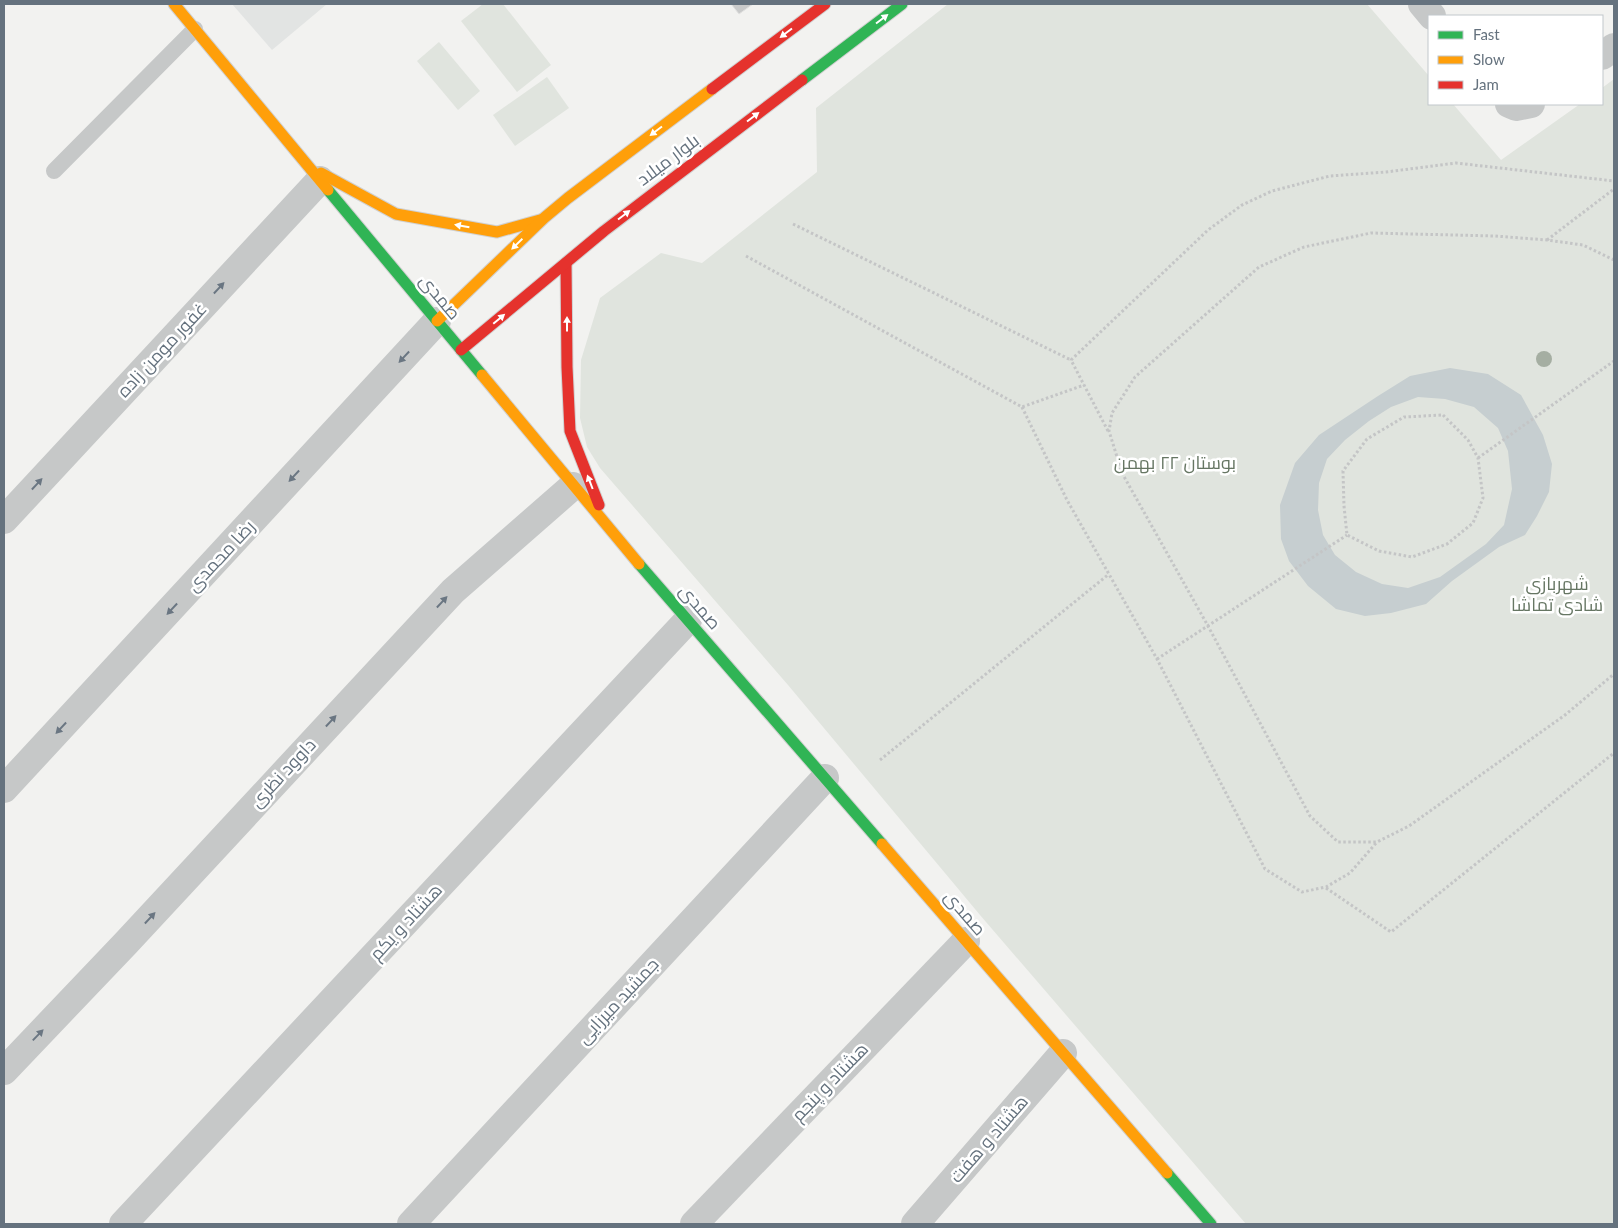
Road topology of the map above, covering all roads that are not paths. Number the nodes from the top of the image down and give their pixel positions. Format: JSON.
{"nodes":[{"id":1,"x":174,"y":4,"type":"edge"},
{"id":2,"x":825,"y":4,"type":"edge"},
{"id":3,"x":902,"y":4,"type":"edge"},
{"id":4,"x":1422,"y":4,"type":"edge"},
{"id":5,"x":1431,"y":15,"type":"edge"},
{"id":6,"x":195,"y":29,"type":"junction"},
{"id":7,"x":1614,"y":47,"type":"edge"},
{"id":8,"x":1603,"y":55,"type":"edge"},
{"id":9,"x":54,"y":171,"type":"dead end"},
{"id":10,"x":315,"y":174,"type":"junction"},
{"id":11,"x":544,"y":218,"type":"junction"},
{"id":12,"x":566,"y":263,"type":"junction"},
{"id":13,"x":437,"y":321,"type":"junction"},
{"id":14,"x":461,"y":350,"type":"junction"},
{"id":15,"x":573,"y":486,"type":"junction"},
{"id":16,"x":4,"y":520,"type":"edge"},
{"id":17,"x":608,"y":528,"type":"junction"},
{"id":18,"x":688,"y":620,"type":"junction"},
{"id":19,"x":825,"y":778,"type":"junction"},
{"id":20,"x":4,"y":790,"type":"edge"},
{"id":21,"x":966,"y":941,"type":"junction"},
{"id":22,"x":1062,"y":1053,"type":"junction"},
{"id":23,"x":4,"y":1071,"type":"edge"},
{"id":24,"x":1207,"y":1223,"type":"edge"},
{"id":25,"x":123,"y":1224,"type":"edge"},
{"id":26,"x":411,"y":1224,"type":"edge"},
{"id":27,"x":694,"y":1224,"type":"edge"},
{"id":28,"x":914,"y":1224,"type":"edge"}],
"edges":[{"from":1,"to":6,"type":"main road","name":"صمدی"},
{"from":2,"to":11,"type":"main road","name":"بلوار میلاد","one_way":true},
{"from":12,"to":3,"type":"main road","name":"بلوار میلاد","one_way":true},
{"from":4,"to":5,"type":"street"},
{"from":6,"to":9,"type":"lane"},
{"from":6,"to":10,"type":"main road","name":"صمدی"},
{"from":7,"to":8,"type":"street"},
{"from":11,"to":10,"type":"main road","one_way":true},
{"from":10,"to":13,"type":"main road","name":"صمدی"},
{"from":16,"to":10,"type":"street","name":"غفور مومن زاده","one_way":true},
{"from":11,"to":13,"type":"main road","name":"بلوار میلاد","one_way":true},
{"from":14,"to":12,"type":"main road","name":"بلوار میلاد","one_way":true},
{"from":17,"to":12,"type":"main road","one_way":true},
{"from":13,"to":14,"type":"main road","name":"صمدی"},
{"from":13,"to":20,"type":"street","name":"رضا محمدی","one_way":true},
{"from":14,"to":15,"type":"main road","name":"صمدی"},
{"from":15,"to":17,"type":"main road","name":"صمدی"},
{"from":23,"to":15,"type":"street","name":"داوود نظری","one_way":true},
{"from":17,"to":18,"type":"main road","name":"صمدی"},
{"from":18,"to":19,"type":"main road","name":"صمدی"},
{"from":18,"to":25,"type":"street","name":"هشتاد و یکم"},
{"from":19,"to":21,"type":"main road","name":"صمدی"},
{"from":19,"to":26,"type":"street","name":"جمشید میرزایی"},
{"from":21,"to":22,"type":"main road","name":"صمدی"},
{"from":21,"to":27,"type":"street","name":"هشتاد و پنجم"},
{"from":22,"to":24,"type":"main road","name":"صمدی"},
{"from":22,"to":28,"type":"street","name":"هشتاد و هفت"}]}
